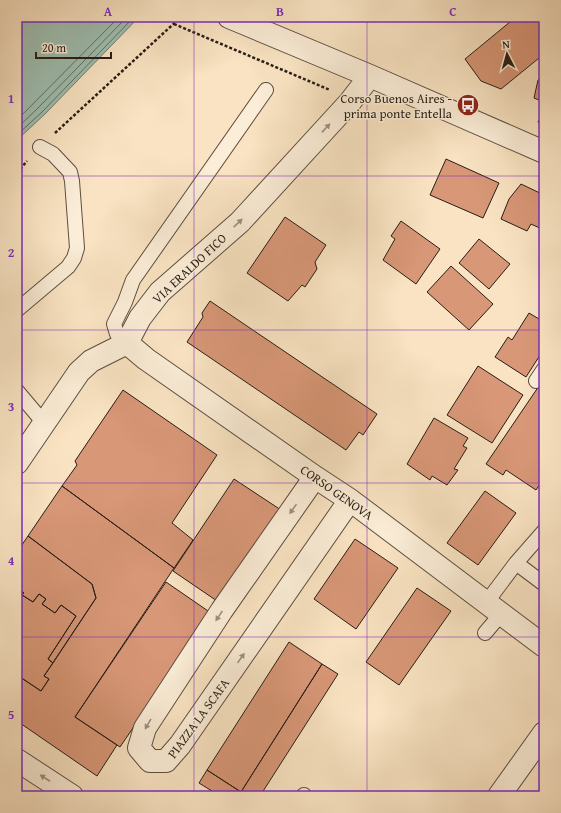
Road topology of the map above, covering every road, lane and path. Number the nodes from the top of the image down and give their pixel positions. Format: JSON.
{"nodes":[{"id":1,"x":181,"y":17,"type":"edge"},
{"id":2,"x":229,"y":17,"type":"edge"},
{"id":3,"x":174,"y":24,"type":"junction"},
{"id":4,"x":370,"y":76,"type":"junction"},
{"id":5,"x":266,"y":90,"type":"dead end"},
{"id":6,"x":352,"y":99,"type":"junction"},
{"id":7,"x":40,"y":147,"type":"junction"},
{"id":8,"x":544,"y":152,"type":"edge"},
{"id":9,"x":17,"y":173,"type":"edge"},
{"id":10,"x":17,"y":310,"type":"edge"},
{"id":11,"x":127,"y":342,"type":"junction"},
{"id":12,"x":544,"y":369,"type":"edge"},
{"id":13,"x":536,"y":381,"type":"dead end"},
{"id":14,"x":17,"y":391,"type":"edge"},
{"id":15,"x":44,"y":423,"type":"junction"},
{"id":16,"x":17,"y":463,"type":"edge"},
{"id":17,"x":315,"y":477,"type":"junction"},
{"id":18,"x":350,"y":500,"type":"junction"},
{"id":19,"x":544,"y":531,"type":"edge"},
{"id":20,"x":516,"y":563,"type":"junction"},
{"id":21,"x":544,"y":584,"type":"edge"},
{"id":22,"x":494,"y":608,"type":"junction"},
{"id":23,"x":485,"y":633,"type":"dead end"},
{"id":24,"x":544,"y":646,"type":"edge"},
{"id":25,"x":544,"y":733,"type":"edge"},
{"id":26,"x":17,"y":760,"type":"edge"},
{"id":27,"x":72,"y":796,"type":"edge"},
{"id":28,"x":500,"y":796,"type":"edge"}],
"edges":[{"from":1,"to":3,"type":"path"},
{"from":2,"to":4,"type":"street"},
{"from":3,"to":6,"type":"path"},
{"from":3,"to":7,"type":"path"},
{"from":4,"to":6,"type":"street","name":"VIA ERALDO FICO"},
{"from":4,"to":8,"type":"street"},
{"from":5,"to":11,"type":"lane"},
{"from":11,"to":6,"type":"street","name":"VIA ERALDO FICO","one_way":true},
{"from":7,"to":9,"type":"path"},
{"from":7,"to":10,"type":"lane"},
{"from":11,"to":15,"type":"street"},
{"from":11,"to":17,"type":"street","name":"CORSO GENOVA"},
{"from":12,"to":13,"type":"lane"},
{"from":14,"to":15,"type":"lane"},
{"from":15,"to":16,"type":"street"},
{"from":17,"to":18,"type":"street","name":"CORSO GENOVA"},
{"from":17,"to":18,"type":"street","name":"PIAZZA LA SCAFA","one_way":true},
{"from":18,"to":22,"type":"street","name":"CORSO GENOVA"},
{"from":19,"to":20,"type":"lane"},
{"from":20,"to":21,"type":"lane"},
{"from":20,"to":22,"type":"lane"},
{"from":22,"to":23,"type":"lane"},
{"from":22,"to":24,"type":"street","name":"CORSO GENOVA"},
{"from":25,"to":28,"type":"street"},
{"from":27,"to":26,"type":"street","one_way":true}]}
